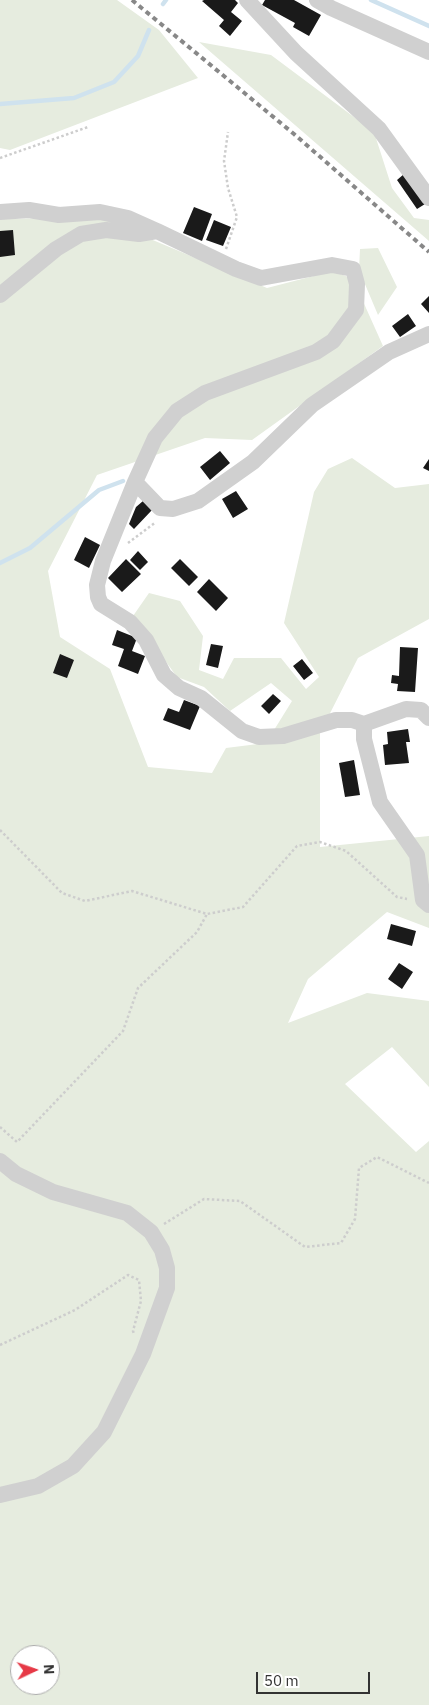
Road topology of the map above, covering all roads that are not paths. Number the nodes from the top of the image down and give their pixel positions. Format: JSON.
{"nodes":[{"id":1,"x":247,"y":0,"type":"edge"},
{"id":2,"x":317,"y":0,"type":"edge"},
{"id":3,"x":429,"y":52,"type":"edge"},
{"id":4,"x":429,"y":198,"type":"edge"},
{"id":5,"x":0,"y":212,"type":"edge"},
{"id":6,"x":157,"y":231,"type":"junction"},
{"id":7,"x":0,"y":295,"type":"edge"},
{"id":8,"x":429,"y":334,"type":"edge"},
{"id":9,"x":135,"y":482,"type":"junction"},
{"id":10,"x":429,"y":718,"type":"edge"},
{"id":11,"x":364,"y":724,"type":"junction"},
{"id":12,"x":426,"y":903,"type":"edge"},
{"id":13,"x":0,"y":1161,"type":"edge"},
{"id":14,"x":0,"y":1495,"type":"edge"}],
"edges":[{"from":1,"to":4,"type":"street"},
{"from":2,"to":3,"type":"street"},
{"from":5,"to":6,"type":"street"},
{"from":6,"to":7,"type":"street"},
{"from":6,"to":9,"type":"street"},
{"from":8,"to":9,"type":"street"},
{"from":9,"to":11,"type":"street"},
{"from":10,"to":11,"type":"street"},
{"from":11,"to":12,"type":"street"},
{"from":13,"to":14,"type":"street"}]}
